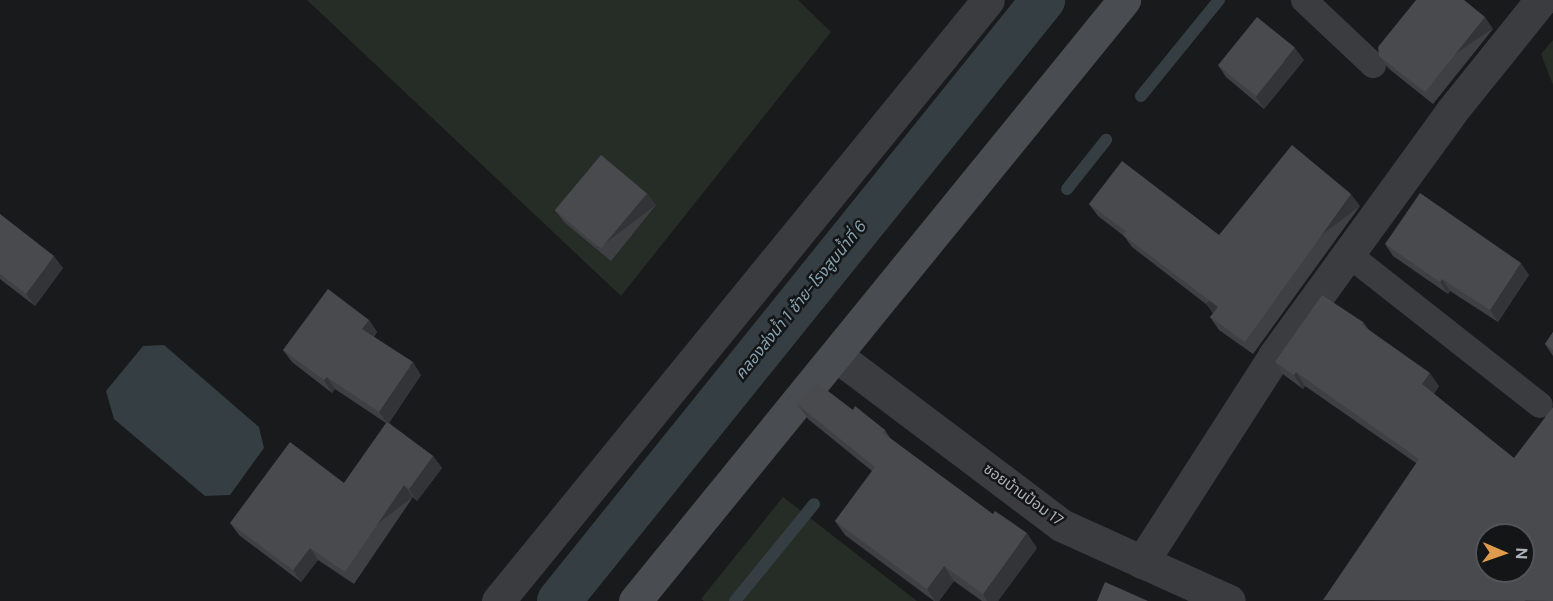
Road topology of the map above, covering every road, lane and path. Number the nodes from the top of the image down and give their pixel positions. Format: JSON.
{"nodes":[{"id":1,"x":987,"y":0,"type":"edge"},
{"id":2,"x":1124,"y":0,"type":"edge"},
{"id":3,"x":1304,"y":0,"type":"edge"},
{"id":4,"x":1541,"y":0,"type":"edge"},
{"id":5,"x":1373,"y":65,"type":"dead end"},
{"id":6,"x":1348,"y":254,"type":"junction"},
{"id":7,"x":837,"y":356,"type":"junction"},
{"id":8,"x":1540,"y":405,"type":"dead end"},
{"id":9,"x":1142,"y":562,"type":"junction"},
{"id":10,"x":1193,"y":593,"type":"edge"},
{"id":11,"x":498,"y":601,"type":"edge"},
{"id":12,"x":635,"y":601,"type":"edge"},
{"id":13,"x":1229,"y":601,"type":"edge"}],
"edges":[{"from":1,"to":11,"type":"street"},
{"from":2,"to":7,"type":"main road"},
{"from":3,"to":5,"type":"lane"},
{"from":4,"to":6,"type":"street"},
{"from":6,"to":8,"type":"lane"},
{"from":6,"to":9,"type":"street"},
{"from":7,"to":9,"type":"street","name":"ซอยบ้านป้อม 17"},
{"from":7,"to":12,"type":"main road"},
{"from":9,"to":10,"type":"street","name":"ซอยบ้านป้อม 17"},
{"from":10,"to":13,"type":"street","name":"ซอยบ้านป้อม 17"}]}
